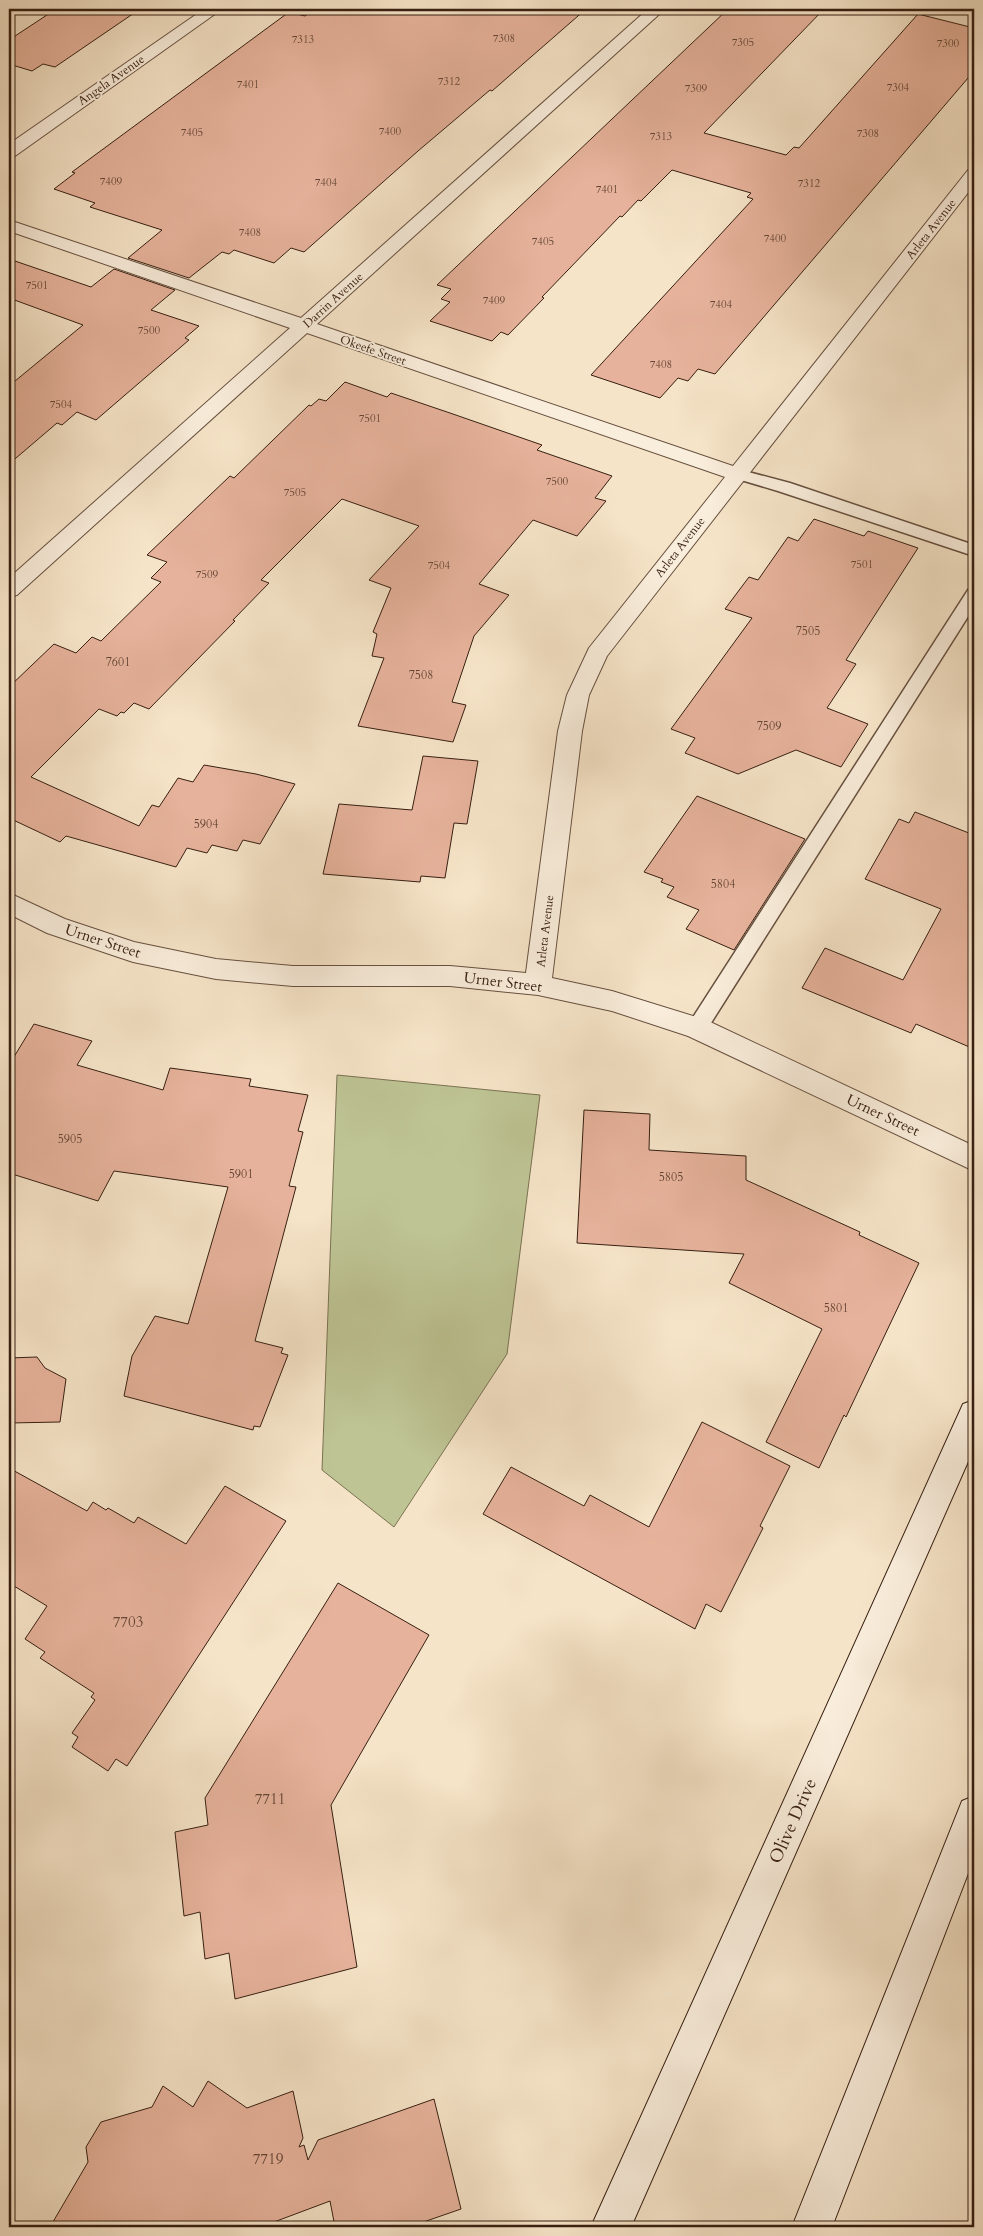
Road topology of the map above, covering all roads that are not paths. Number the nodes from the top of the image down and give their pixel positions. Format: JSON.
{"nodes":[{"id":1,"x":214,"y":9,"type":"edge"},
{"id":2,"x":656,"y":9,"type":"edge"},
{"id":3,"x":9,"y":152,"type":"edge"},
{"id":4,"x":974,"y":174,"type":"edge"},
{"id":5,"x":9,"y":225,"type":"edge"},
{"id":6,"x":304,"y":326,"type":"junction"},
{"id":7,"x":737,"y":474,"type":"junction"},
{"id":8,"x":974,"y":551,"type":"edge"},
{"id":9,"x":9,"y":590,"type":"edge"},
{"id":10,"x":974,"y":594,"type":"edge"},
{"id":11,"x":9,"y":903,"type":"edge"},
{"id":12,"x":538,"y":985,"type":"junction"},
{"id":13,"x":697,"y":1028,"type":"junction"},
{"id":14,"x":974,"y":1159,"type":"edge"},
{"id":15,"x":974,"y":1414,"type":"edge"},
{"id":16,"x":974,"y":1813,"type":"edge"},
{"id":17,"x":643,"y":2156,"type":"junction"},
{"id":18,"x":612,"y":2227,"type":"edge"},
{"id":19,"x":623,"y":2227,"type":"edge"},
{"id":20,"x":812,"y":2227,"type":"edge"}],
"edges":[{"from":1,"to":3,"type":"street","name":"Angela Avenue"},
{"from":2,"to":6,"type":"street","name":"Darrin Avenue"},
{"from":4,"to":7,"type":"street","name":"Arleta Avenue"},
{"from":5,"to":6,"type":"street","name":"Okeefe Street"},
{"from":6,"to":7,"type":"street","name":"Okeefe Street"},
{"from":6,"to":9,"type":"street","name":"Darrin Avenue"},
{"from":7,"to":8,"type":"lane"},
{"from":7,"to":12,"type":"street","name":"Arleta Avenue"},
{"from":10,"to":13,"type":"lane"},
{"from":11,"to":12,"type":"street","name":"Urner Street"},
{"from":12,"to":13,"type":"street","name":"Urner Street"},
{"from":13,"to":14,"type":"street","name":"Urner Street"},
{"from":15,"to":17,"type":"street","name":"Olive Drive"},
{"from":16,"to":20,"type":"street"},
{"from":17,"to":18,"type":"street","name":"Olive Drive"},
{"from":17,"to":19,"type":"street"}]}
